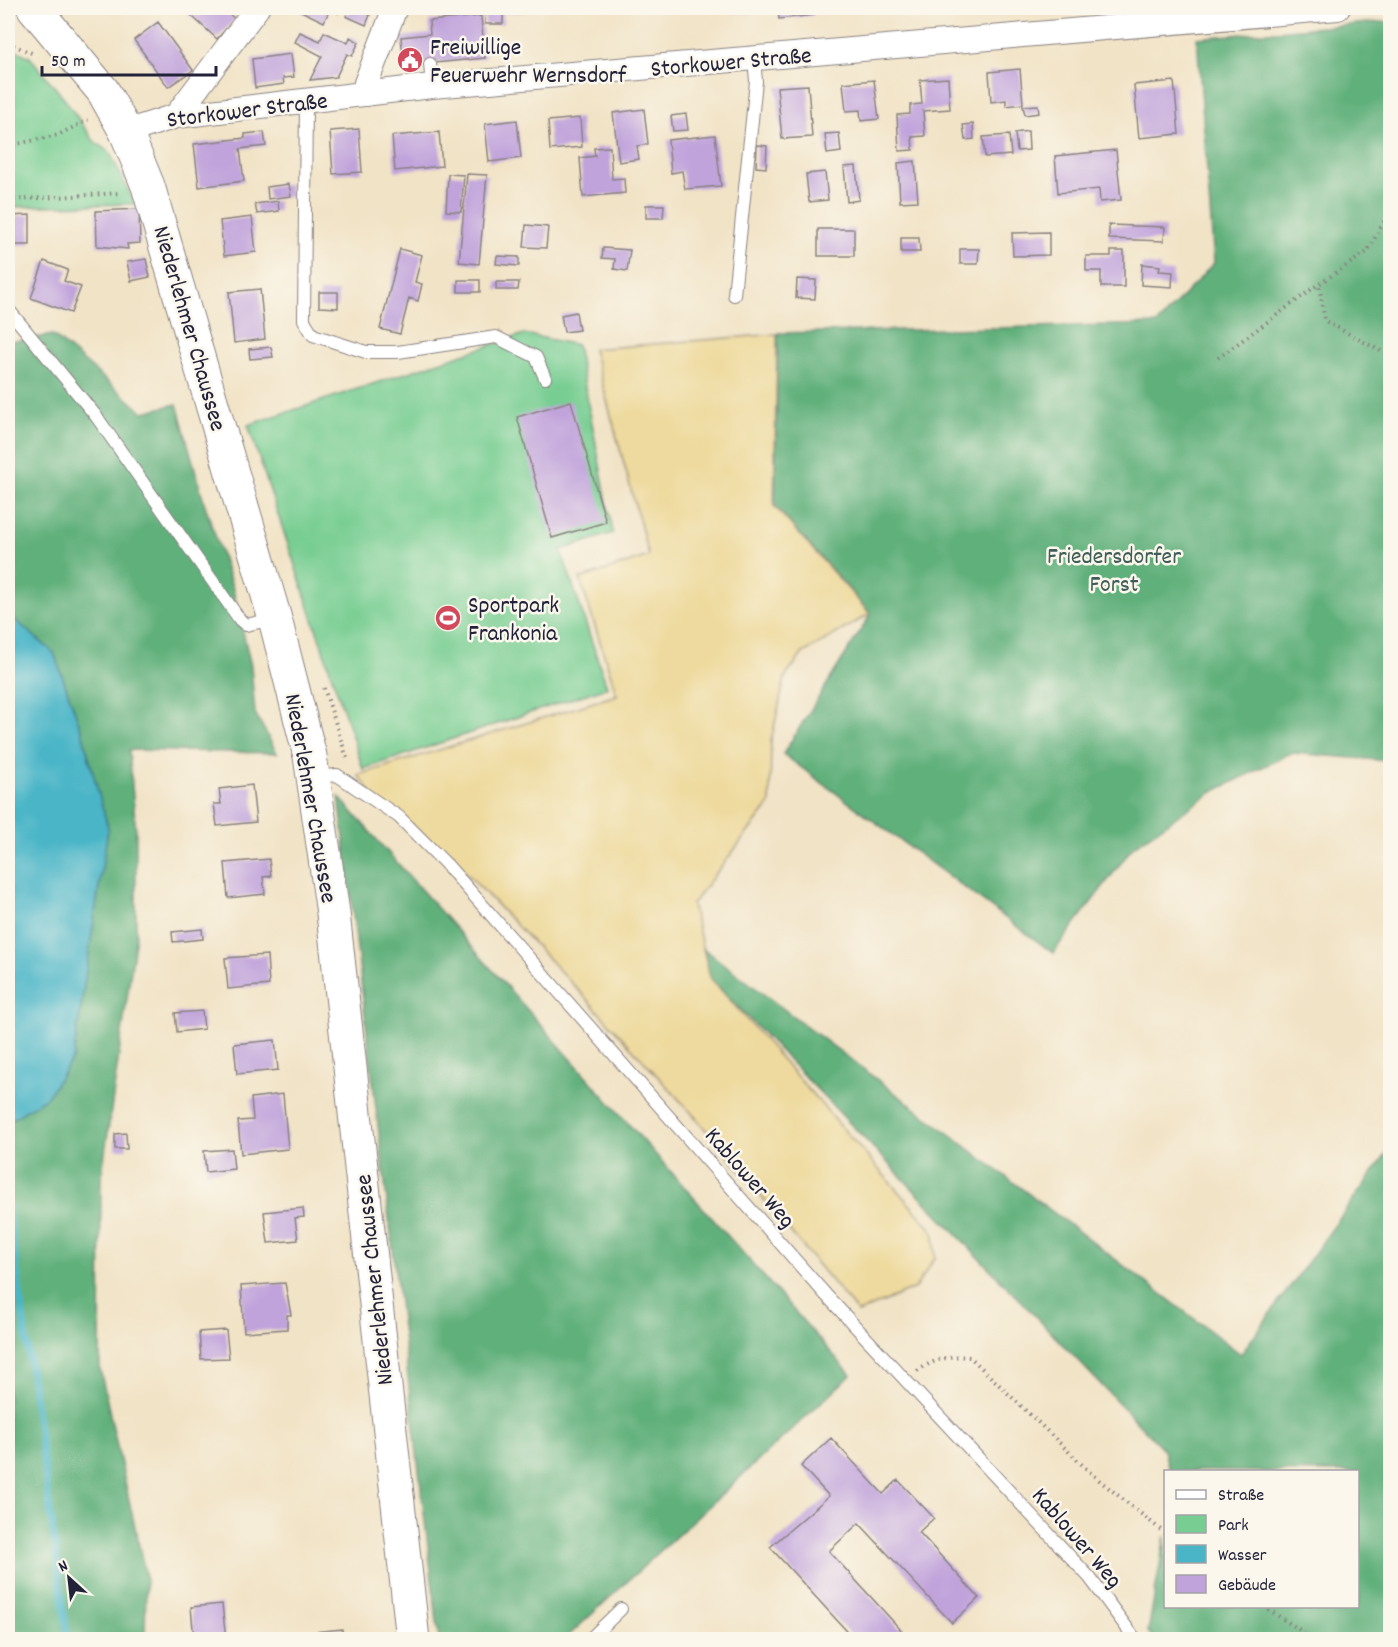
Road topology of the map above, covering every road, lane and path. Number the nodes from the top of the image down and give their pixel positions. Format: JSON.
{"nodes":[{"id":1,"x":34,"y":8,"type":"edge"},
{"id":2,"x":257,"y":8,"type":"edge"},
{"id":3,"x":395,"y":8,"type":"edge"},
{"id":4,"x":1338,"y":8,"type":"edge"},
{"id":5,"x":754,"y":59,"type":"junction"},
{"id":6,"x":367,"y":94,"type":"junction"},
{"id":7,"x":306,"y":102,"type":"junction"},
{"id":8,"x":176,"y":116,"type":"junction"},
{"id":9,"x":89,"y":120,"type":"dead end"},
{"id":10,"x":126,"y":132,"type":"junction"},
{"id":11,"x":8,"y":146,"type":"edge"},
{"id":12,"x":126,"y":193,"type":"dead end"},
{"id":13,"x":8,"y":200,"type":"edge"},
{"id":14,"x":1390,"y":210,"type":"edge"},
{"id":15,"x":1319,"y":284,"type":"junction"},
{"id":16,"x":734,"y":295,"type":"dead end"},
{"id":17,"x":8,"y":309,"type":"edge"},
{"id":18,"x":1390,"y":356,"type":"edge"},
{"id":19,"x":1218,"y":358,"type":"dead end"},
{"id":20,"x":545,"y":378,"type":"dead end"},
{"id":21,"x":274,"y":619,"type":"junction"},
{"id":22,"x":313,"y":777,"type":"junction"},
{"id":23,"x":904,"y":1380,"type":"junction"},
{"id":24,"x":1164,"y":1532,"type":"edge"},
{"id":25,"x":1266,"y":1608,"type":"edge"},
{"id":26,"x":621,"y":1609,"type":"dead end"},
{"id":27,"x":413,"y":1640,"type":"edge"},
{"id":28,"x":589,"y":1640,"type":"edge"},
{"id":29,"x":1136,"y":1640,"type":"edge"},
{"id":30,"x":1315,"y":1640,"type":"edge"}],
"edges":[{"from":1,"to":10,"type":"main road","name":"Niederlehmer Chaussee"},
{"from":2,"to":8,"type":"street"},
{"from":3,"to":6,"type":"street"},
{"from":4,"to":5,"type":"street","name":"Storkower Straße"},
{"from":5,"to":6,"type":"street","name":"Storkower Straße"},
{"from":5,"to":16,"type":"lane"},
{"from":6,"to":7,"type":"street","name":"Storkower Straße"},
{"from":7,"to":8,"type":"street","name":"Storkower Straße"},
{"from":7,"to":20,"type":"lane"},
{"from":8,"to":10,"type":"street","name":"Storkower Straße"},
{"from":9,"to":11,"type":"path"},
{"from":10,"to":21,"type":"main road","name":"Niederlehmer Chaussee"},
{"from":12,"to":13,"type":"path"},
{"from":14,"to":15,"type":"path"},
{"from":15,"to":18,"type":"path"},
{"from":15,"to":19,"type":"path"},
{"from":17,"to":21,"type":"lane"},
{"from":21,"to":22,"type":"main road","name":"Niederlehmer Chaussee"},
{"from":22,"to":23,"type":"lane","name":"Kablower Weg"},
{"from":22,"to":27,"type":"main road","name":"Niederlehmer Chaussee"},
{"from":23,"to":24,"type":"path"},
{"from":23,"to":29,"type":"lane","name":"Kablower Weg"},
{"from":25,"to":30,"type":"path"},
{"from":26,"to":28,"type":"lane"}]}
